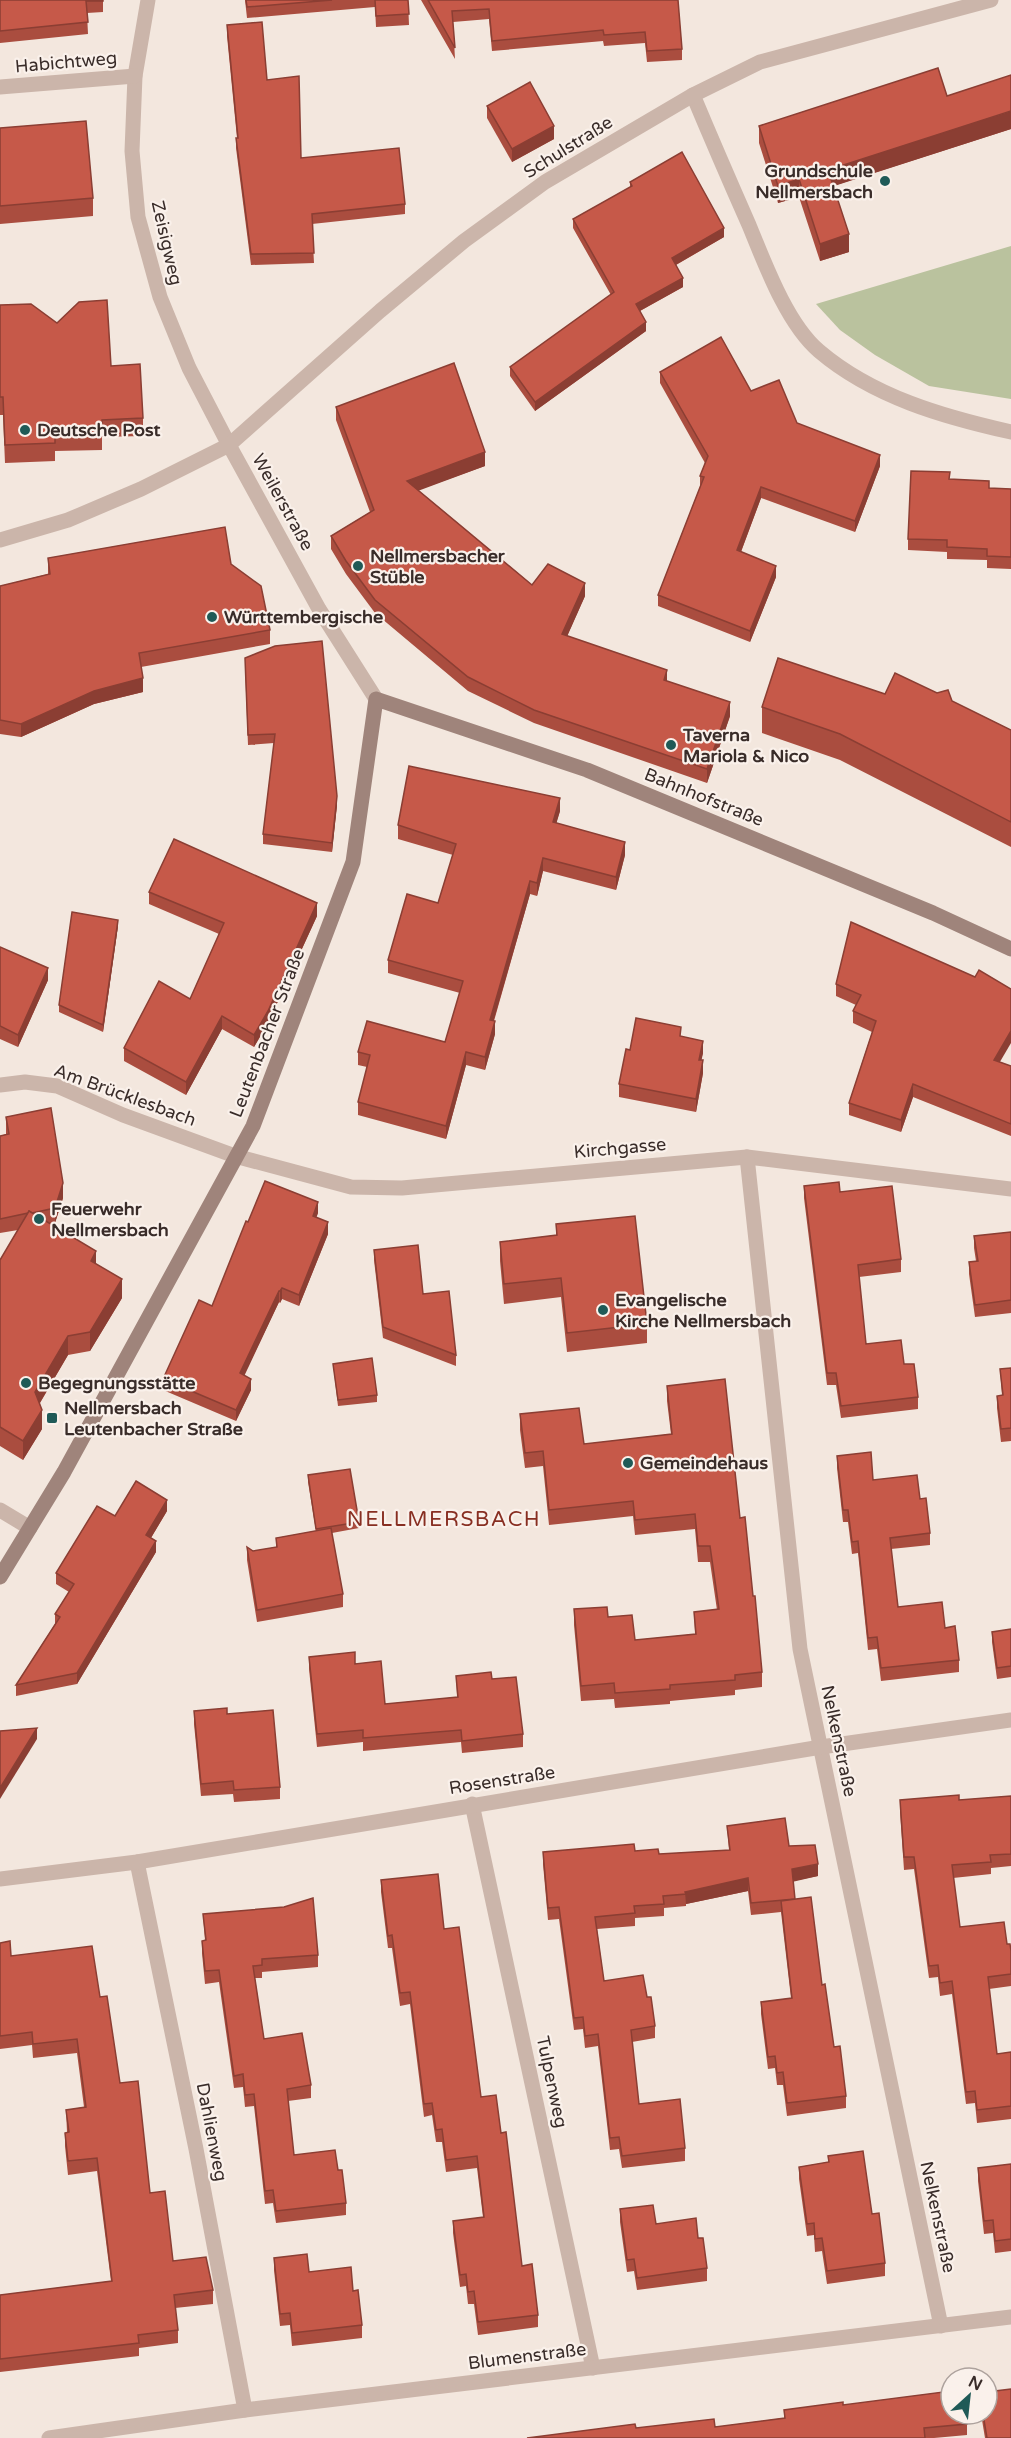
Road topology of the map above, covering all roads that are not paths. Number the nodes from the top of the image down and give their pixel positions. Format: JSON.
{"nodes":[{"id":1,"x":148,"y":0,"type":"edge"},
{"id":2,"x":991,"y":0,"type":"edge"},
{"id":3,"x":135,"y":76,"type":"junction"},
{"id":4,"x":0,"y":87,"type":"edge"},
{"id":5,"x":693,"y":95,"type":"junction"},
{"id":6,"x":1011,"y":432,"type":"edge"},
{"id":7,"x":229,"y":445,"type":"junction"},
{"id":8,"x":0,"y":540,"type":"edge"},
{"id":9,"x":376,"y":699,"type":"junction"},
{"id":10,"x":1011,"y":949,"type":"edge"},
{"id":11,"x":0,"y":1085,"type":"edge"},
{"id":12,"x":235,"y":1156,"type":"junction"},
{"id":13,"x":747,"y":1157,"type":"junction"},
{"id":14,"x":1011,"y":1189,"type":"edge"},
{"id":15,"x":0,"y":1510,"type":"edge"},
{"id":16,"x":30,"y":1528,"type":"junction"},
{"id":17,"x":0,"y":1576,"type":"edge"},
{"id":18,"x":1011,"y":1720,"type":"edge"},
{"id":19,"x":821,"y":1747,"type":"junction"},
{"id":20,"x":472,"y":1804,"type":"junction"},
{"id":21,"x":137,"y":1862,"type":"junction"},
{"id":22,"x":0,"y":1879,"type":"edge"},
{"id":23,"x":1011,"y":2317,"type":"edge"},
{"id":24,"x":941,"y":2326,"type":"junction"},
{"id":25,"x":593,"y":2368,"type":"junction"},
{"id":26,"x":245,"y":2410,"type":"junction"},
{"id":27,"x":49,"y":2438,"type":"edge"}],
"edges":[{"from":1,"to":3,"type":"street","name":"Zeisigweg"},
{"from":2,"to":5,"type":"street","name":"Schulstraße"},
{"from":3,"to":4,"type":"street","name":"Habichtweg"},
{"from":3,"to":7,"type":"street","name":"Zeisigweg"},
{"from":5,"to":6,"type":"street"},
{"from":5,"to":7,"type":"street","name":"Schulstraße"},
{"from":7,"to":8,"type":"street","name":"Weilerstraße"},
{"from":7,"to":9,"type":"street","name":"Weilerstraße"},
{"from":9,"to":10,"type":"street","name":"Bahnhofstraße"},
{"from":9,"to":12,"type":"street","name":"Leutenbacher Straße"},
{"from":11,"to":12,"type":"street","name":"Am Brücklesbach"},
{"from":12,"to":13,"type":"street","name":"Kirchgasse"},
{"from":12,"to":16,"type":"street","name":"Leutenbacher Straße"},
{"from":13,"to":14,"type":"street","name":"Kirchgasse"},
{"from":13,"to":19,"type":"street","name":"Nelkenstraße"},
{"from":15,"to":16,"type":"street"},
{"from":16,"to":17,"type":"street","name":"Leutenbacher Straße"},
{"from":18,"to":19,"type":"street","name":"Rosenstraße"},
{"from":19,"to":20,"type":"street","name":"Rosenstraße"},
{"from":19,"to":24,"type":"street","name":"Nelkenstraße"},
{"from":20,"to":21,"type":"street","name":"Rosenstraße"},
{"from":20,"to":25,"type":"street","name":"Tulpenweg"},
{"from":21,"to":22,"type":"street","name":"Rosenstraße"},
{"from":21,"to":26,"type":"street","name":"Dahlienweg"},
{"from":23,"to":24,"type":"street","name":"Blumenstraße"},
{"from":24,"to":25,"type":"street","name":"Blumenstraße"},
{"from":25,"to":26,"type":"street","name":"Blumenstraße"},
{"from":26,"to":27,"type":"street","name":"Blumenstraße"}]}
